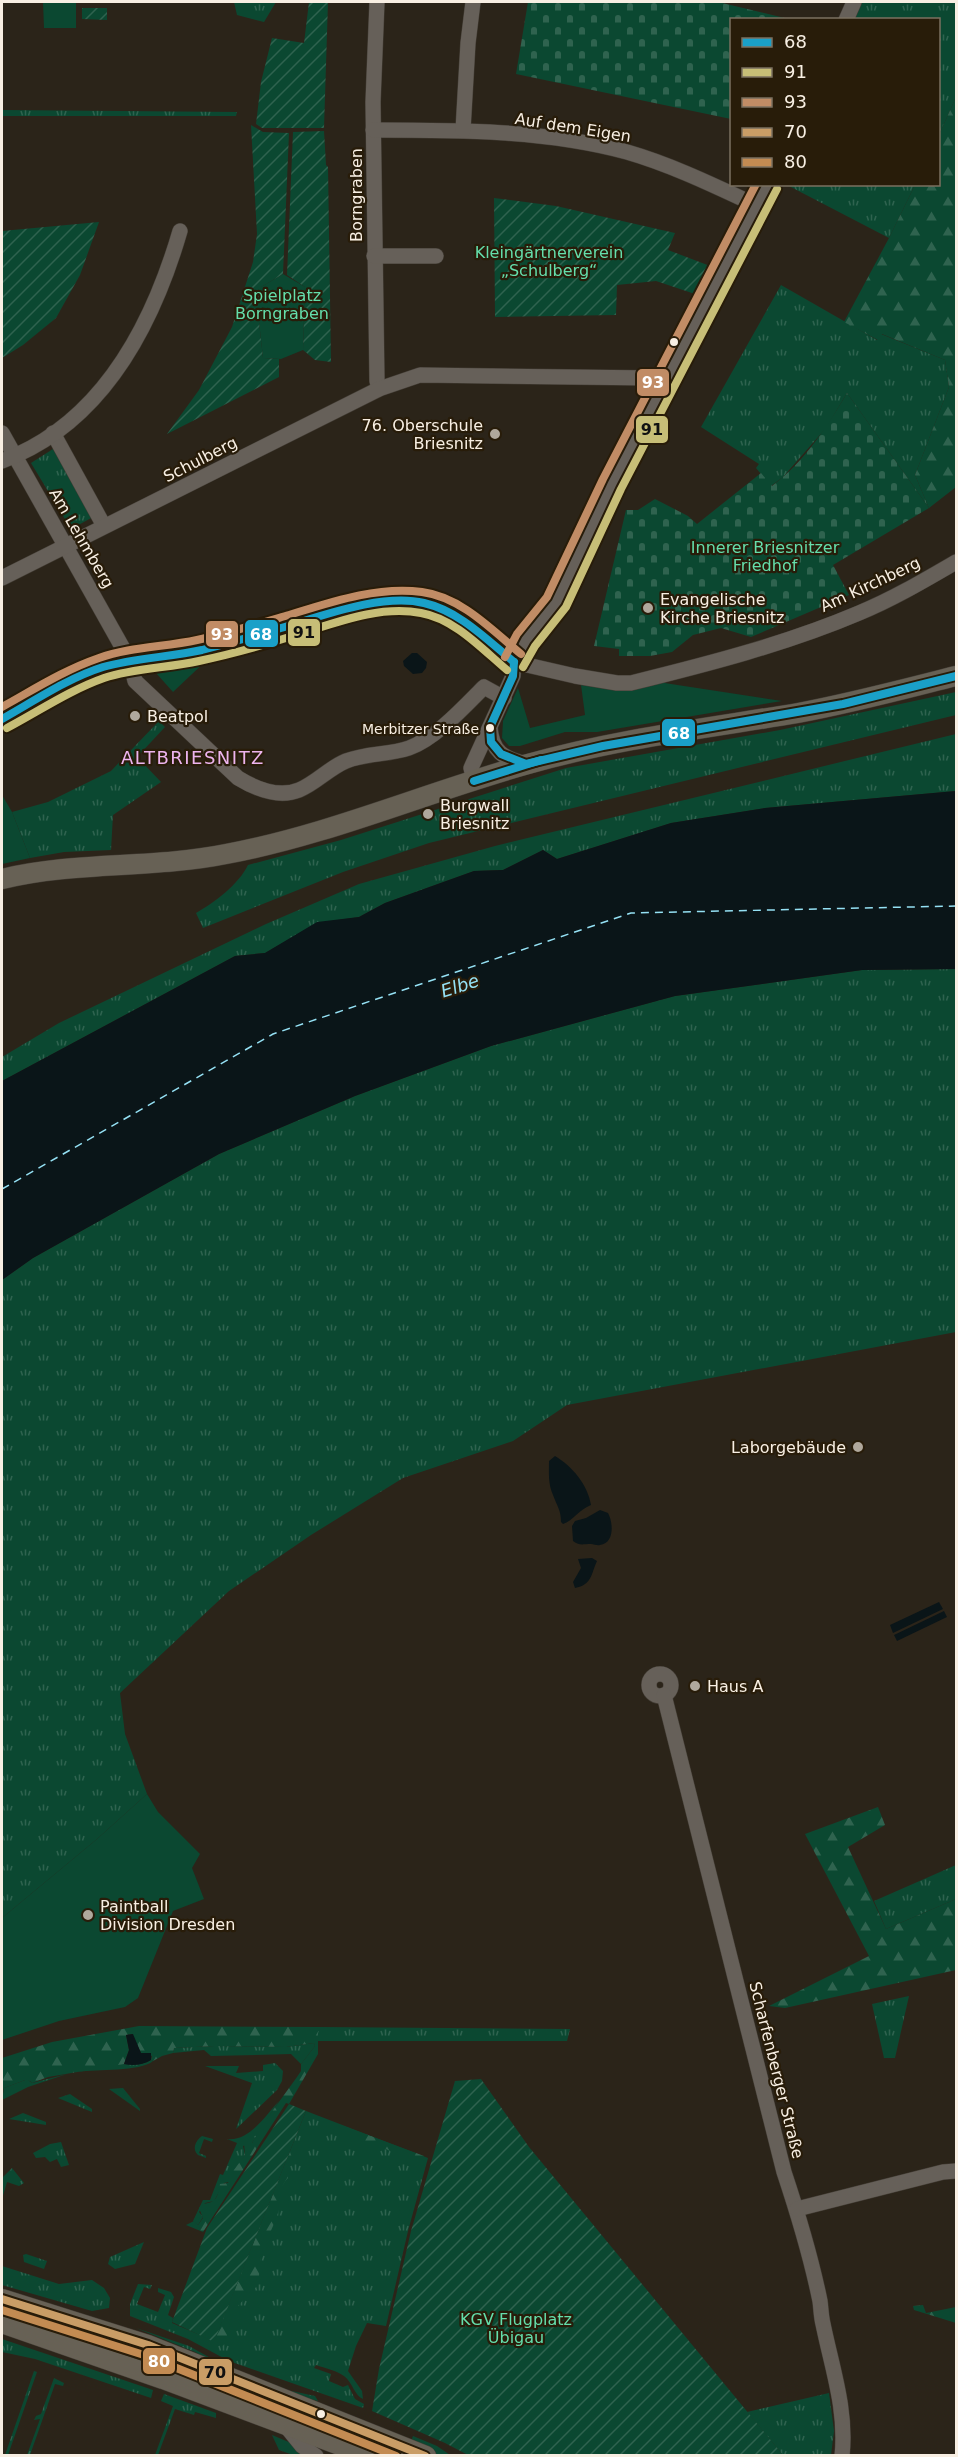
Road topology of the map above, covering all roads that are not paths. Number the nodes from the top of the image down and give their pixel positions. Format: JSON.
{"nodes":[{"id":1,"x":377,"y":2,"type":"edge"},
{"id":2,"x":473,"y":2,"type":"edge"},
{"id":3,"x":854,"y":2,"type":"edge"},
{"id":4,"x":847,"y":18,"type":"edge"},
{"id":5,"x":373,"y":130,"type":"junction"},
{"id":6,"x":463,"y":130,"type":"junction"},
{"id":7,"x":767,"y":186,"type":"edge"},
{"id":8,"x":758,"y":206,"type":"junction"},
{"id":9,"x":180,"y":231,"type":"dead end"},
{"id":10,"x":374,"y":256,"type":"junction"},
{"id":11,"x":436,"y":256,"type":"dead end"},
{"id":12,"x":666,"y":383,"type":"junction"},
{"id":13,"x":379,"y":389,"type":"junction"},
{"id":14,"x":2,"y":433,"type":"edge"},
{"id":15,"x":53,"y":433,"type":"junction"},
{"id":16,"x":8,"y":458,"type":"edge"},
{"id":17,"x":104,"y":526,"type":"junction"},
{"id":18,"x":67,"y":546,"type":"junction"},
{"id":19,"x":957,"y":562,"type":"edge"},
{"id":20,"x":2,"y":578,"type":"edge"},
{"id":21,"x":130,"y":661,"type":"junction"},
{"id":22,"x":514,"y":662,"type":"junction"},
{"id":23,"x":957,"y":676,"type":"edge"},
{"id":24,"x":504,"y":698,"type":"junction"},
{"id":25,"x":2,"y":719,"type":"edge"},
{"id":26,"x":490,"y":727,"type":"junction"},
{"id":27,"x":526,"y":764,"type":"junction"},
{"id":28,"x":474,"y":781,"type":"junction"},
{"id":29,"x":2,"y":879,"type":"edge"},
{"id":30,"x":664,"y":1695,"type":"dead end"},
{"id":31,"x":957,"y":2171,"type":"edge"},
{"id":32,"x":797,"y":2209,"type":"junction"},
{"id":33,"x":2,"y":2299,"type":"edge"},
{"id":34,"x":2,"y":2323,"type":"edge"},
{"id":35,"x":285,"y":2425,"type":"junction"},
{"id":36,"x":377,"y":2446,"type":"edge"},
{"id":37,"x":316,"y":2456,"type":"edge"},
{"id":38,"x":369,"y":2456,"type":"edge"},
{"id":39,"x":426,"y":2456,"type":"edge"},
{"id":40,"x":842,"y":2456,"type":"edge"}],
"edges":[{"from":1,"to":5,"type":"street","name":"Borngraben"},
{"from":2,"to":6,"type":"street"},
{"from":3,"to":4,"type":"street"},
{"from":5,"to":6,"type":"street","name":"Auf dem Eigen"},
{"from":5,"to":10,"type":"street","name":"Borngraben"},
{"from":6,"to":8,"type":"street","name":"Auf dem Eigen"},
{"from":7,"to":8,"type":"street"},
{"from":8,"to":12,"type":"street"},
{"from":9,"to":15,"type":"street"},
{"from":10,"to":11,"type":"street"},
{"from":10,"to":13,"type":"street","name":"Borngraben"},
{"from":12,"to":13,"type":"street","name":"Schulberg"},
{"from":12,"to":22,"type":"street"},
{"from":13,"to":17,"type":"street","name":"Schulberg"},
{"from":14,"to":16,"type":"street","name":"Am Lehmberg"},
{"from":15,"to":16,"type":"street"},
{"from":15,"to":17,"type":"street","name":"Am Lehmberg"},
{"from":16,"to":18,"type":"street","name":"Am Lehmberg"},
{"from":17,"to":18,"type":"street","name":"Schulberg"},
{"from":18,"to":20,"type":"street","name":"Schulberg"},
{"from":18,"to":21,"type":"street","name":"Am Lehmberg"},
{"from":19,"to":22,"type":"street","name":"Am Kirchberg"},
{"from":21,"to":22,"type":"street"},
{"from":21,"to":24,"type":"street"},
{"from":21,"to":25,"type":"street"},
{"from":22,"to":24,"type":"street"},
{"from":23,"to":27,"type":"main road"},
{"from":24,"to":26,"type":"street"},
{"from":26,"to":27,"type":"street"},
{"from":26,"to":28,"type":"street"},
{"from":27,"to":28,"type":"main road"},
{"from":28,"to":29,"type":"main road"},
{"from":30,"to":32,"type":"street","name":"Scharfenberger Straße"},
{"from":31,"to":32,"type":"street"},
{"from":32,"to":40,"type":"street","name":"Scharfenberger Straße"},
{"from":33,"to":36,"type":"main road"},
{"from":34,"to":35,"type":"main road"},
{"from":35,"to":37,"type":"street"},
{"from":35,"to":38,"type":"main road"},
{"from":36,"to":39,"type":"main road"}]}
